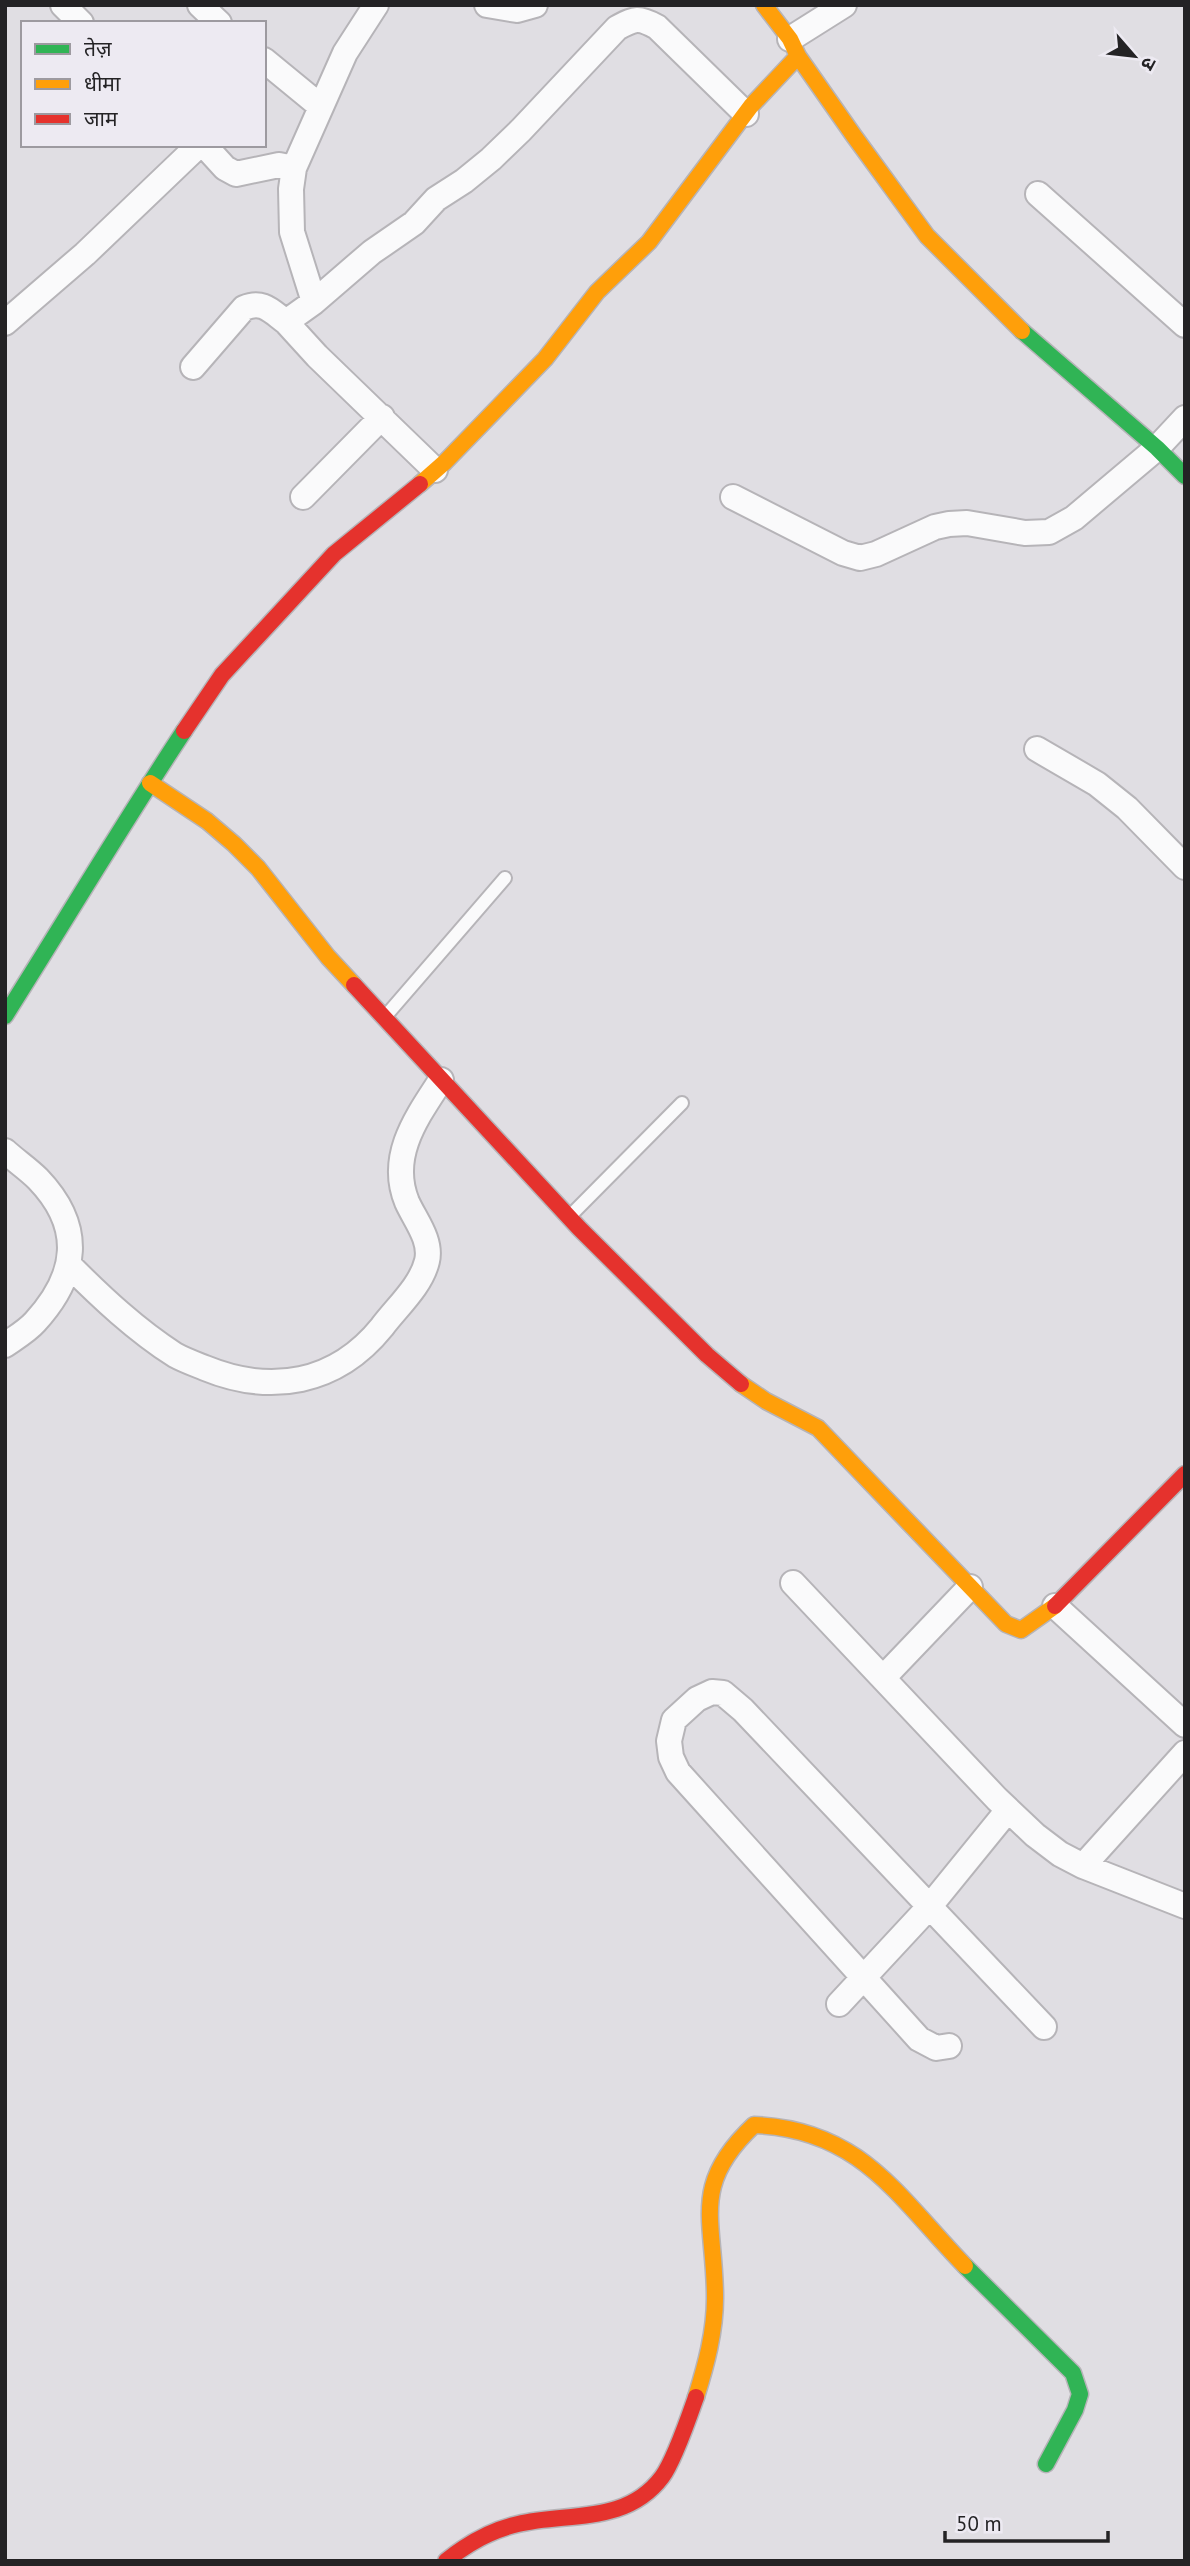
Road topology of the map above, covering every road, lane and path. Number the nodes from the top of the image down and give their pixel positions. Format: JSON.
{"nodes":[{"id":1,"x":63,"y":5,"type":"edge"},
{"id":2,"x":200,"y":5,"type":"edge"},
{"id":3,"x":376,"y":5,"type":"edge"},
{"id":4,"x":487,"y":5,"type":"edge"},
{"id":5,"x":535,"y":5,"type":"edge"},
{"id":6,"x":765,"y":5,"type":"edge"},
{"id":7,"x":844,"y":5,"type":"edge"},
{"id":8,"x":80,"y":21,"type":"edge"},
{"id":9,"x":217,"y":21,"type":"edge"},
{"id":10,"x":794,"y":48,"type":"junction"},
{"id":11,"x":266,"y":62,"type":"edge"},
{"id":12,"x":320,"y":106,"type":"junction"},
{"id":13,"x":746,"y":114,"type":"junction"},
{"id":14,"x":199,"y":147,"type":"edge"},
{"id":15,"x":203,"y":147,"type":"edge"},
{"id":16,"x":294,"y":168,"type":"junction"},
{"id":17,"x":1038,"y":194,"type":"dead end"},
{"id":18,"x":314,"y":302,"type":"junction"},
{"id":19,"x":7,"y":317,"type":"edge"},
{"id":20,"x":286,"y":322,"type":"junction"},
{"id":21,"x":1185,"y":325,"type":"edge"},
{"id":22,"x":194,"y":367,"type":"dead end"},
{"id":23,"x":382,"y":417,"type":"junction"},
{"id":24,"x":1185,"y":418,"type":"edge"},
{"id":25,"x":1157,"y":448,"type":"junction"},
{"id":26,"x":435,"y":470,"type":"junction"},
{"id":27,"x":1185,"y":476,"type":"edge"},
{"id":28,"x":303,"y":497,"type":"dead end"},
{"id":29,"x":733,"y":497,"type":"dead end"},
{"id":30,"x":1037,"y":749,"type":"dead end"},
{"id":31,"x":150,"y":783,"type":"junction"},
{"id":32,"x":1185,"y":867,"type":"edge"},
{"id":33,"x":505,"y":878,"type":"dead end"},
{"id":34,"x":5,"y":1016,"type":"edge"},
{"id":35,"x":384,"y":1018,"type":"junction"},
{"id":36,"x":440,"y":1080,"type":"junction"},
{"id":37,"x":682,"y":1103,"type":"dead end"},
{"id":38,"x":5,"y":1151,"type":"edge"},
{"id":39,"x":569,"y":1217,"type":"junction"},
{"id":40,"x":70,"y":1266,"type":"junction"},
{"id":41,"x":5,"y":1345,"type":"edge"},
{"id":42,"x":1185,"y":1474,"type":"edge"},
{"id":43,"x":793,"y":1583,"type":"dead end"},
{"id":44,"x":970,"y":1587,"type":"junction"},
{"id":45,"x":1055,"y":1606,"type":"junction"},
{"id":46,"x":883,"y":1678,"type":"junction"},
{"id":47,"x":1185,"y":1725,"type":"edge"},
{"id":48,"x":1185,"y":1753,"type":"edge"},
{"id":49,"x":1008,"y":1810,"type":"junction"},
{"id":50,"x":1083,"y":1866,"type":"junction"},
{"id":51,"x":930,"y":1906,"type":"junction"},
{"id":52,"x":1185,"y":1906,"type":"edge"},
{"id":53,"x":863,"y":1978,"type":"junction"},
{"id":54,"x":839,"y":2004,"type":"dead end"},
{"id":55,"x":1044,"y":2027,"type":"dead end"},
{"id":56,"x":949,"y":2046,"type":"dead end"},
{"id":57,"x":1045,"y":2464,"type":"dead end"},
{"id":58,"x":446,"y":2561,"type":"edge"}],
"edges":[{"from":1,"to":8,"type":"street"},
{"from":2,"to":9,"type":"street"},
{"from":3,"to":12,"type":"street"},
{"from":4,"to":5,"type":"street"},
{"from":6,"to":10,"type":"street"},
{"from":7,"to":10,"type":"street"},
{"from":10,"to":13,"type":"street"},
{"from":10,"to":25,"type":"street"},
{"from":11,"to":12,"type":"street"},
{"from":12,"to":16,"type":"street"},
{"from":13,"to":18,"type":"street"},
{"from":13,"to":26,"type":"street"},
{"from":14,"to":19,"type":"street"},
{"from":15,"to":16,"type":"street"},
{"from":16,"to":18,"type":"street"},
{"from":17,"to":21,"type":"street"},
{"from":18,"to":20,"type":"street"},
{"from":20,"to":22,"type":"street"},
{"from":20,"to":23,"type":"street"},
{"from":23,"to":26,"type":"street"},
{"from":23,"to":28,"type":"street"},
{"from":24,"to":25,"type":"street"},
{"from":25,"to":27,"type":"street"},
{"from":25,"to":29,"type":"street"},
{"from":26,"to":31,"type":"street"},
{"from":30,"to":32,"type":"street"},
{"from":31,"to":34,"type":"street"},
{"from":31,"to":35,"type":"street"},
{"from":33,"to":35,"type":"lane"},
{"from":35,"to":36,"type":"street"},
{"from":36,"to":39,"type":"street"},
{"from":36,"to":40,"type":"street"},
{"from":37,"to":39,"type":"lane"},
{"from":38,"to":40,"type":"street"},
{"from":39,"to":44,"type":"street"},
{"from":40,"to":41,"type":"street"},
{"from":42,"to":45,"type":"street"},
{"from":43,"to":46,"type":"street"},
{"from":44,"to":45,"type":"street"},
{"from":44,"to":46,"type":"street"},
{"from":45,"to":47,"type":"street"},
{"from":46,"to":49,"type":"street"},
{"from":48,"to":50,"type":"street"},
{"from":49,"to":50,"type":"street"},
{"from":49,"to":51,"type":"street"},
{"from":50,"to":52,"type":"street"},
{"from":51,"to":53,"type":"street"},
{"from":51,"to":53,"type":"street"},
{"from":51,"to":55,"type":"street"},
{"from":53,"to":54,"type":"street"},
{"from":53,"to":56,"type":"street"},
{"from":57,"to":58,"type":"street"}]}
